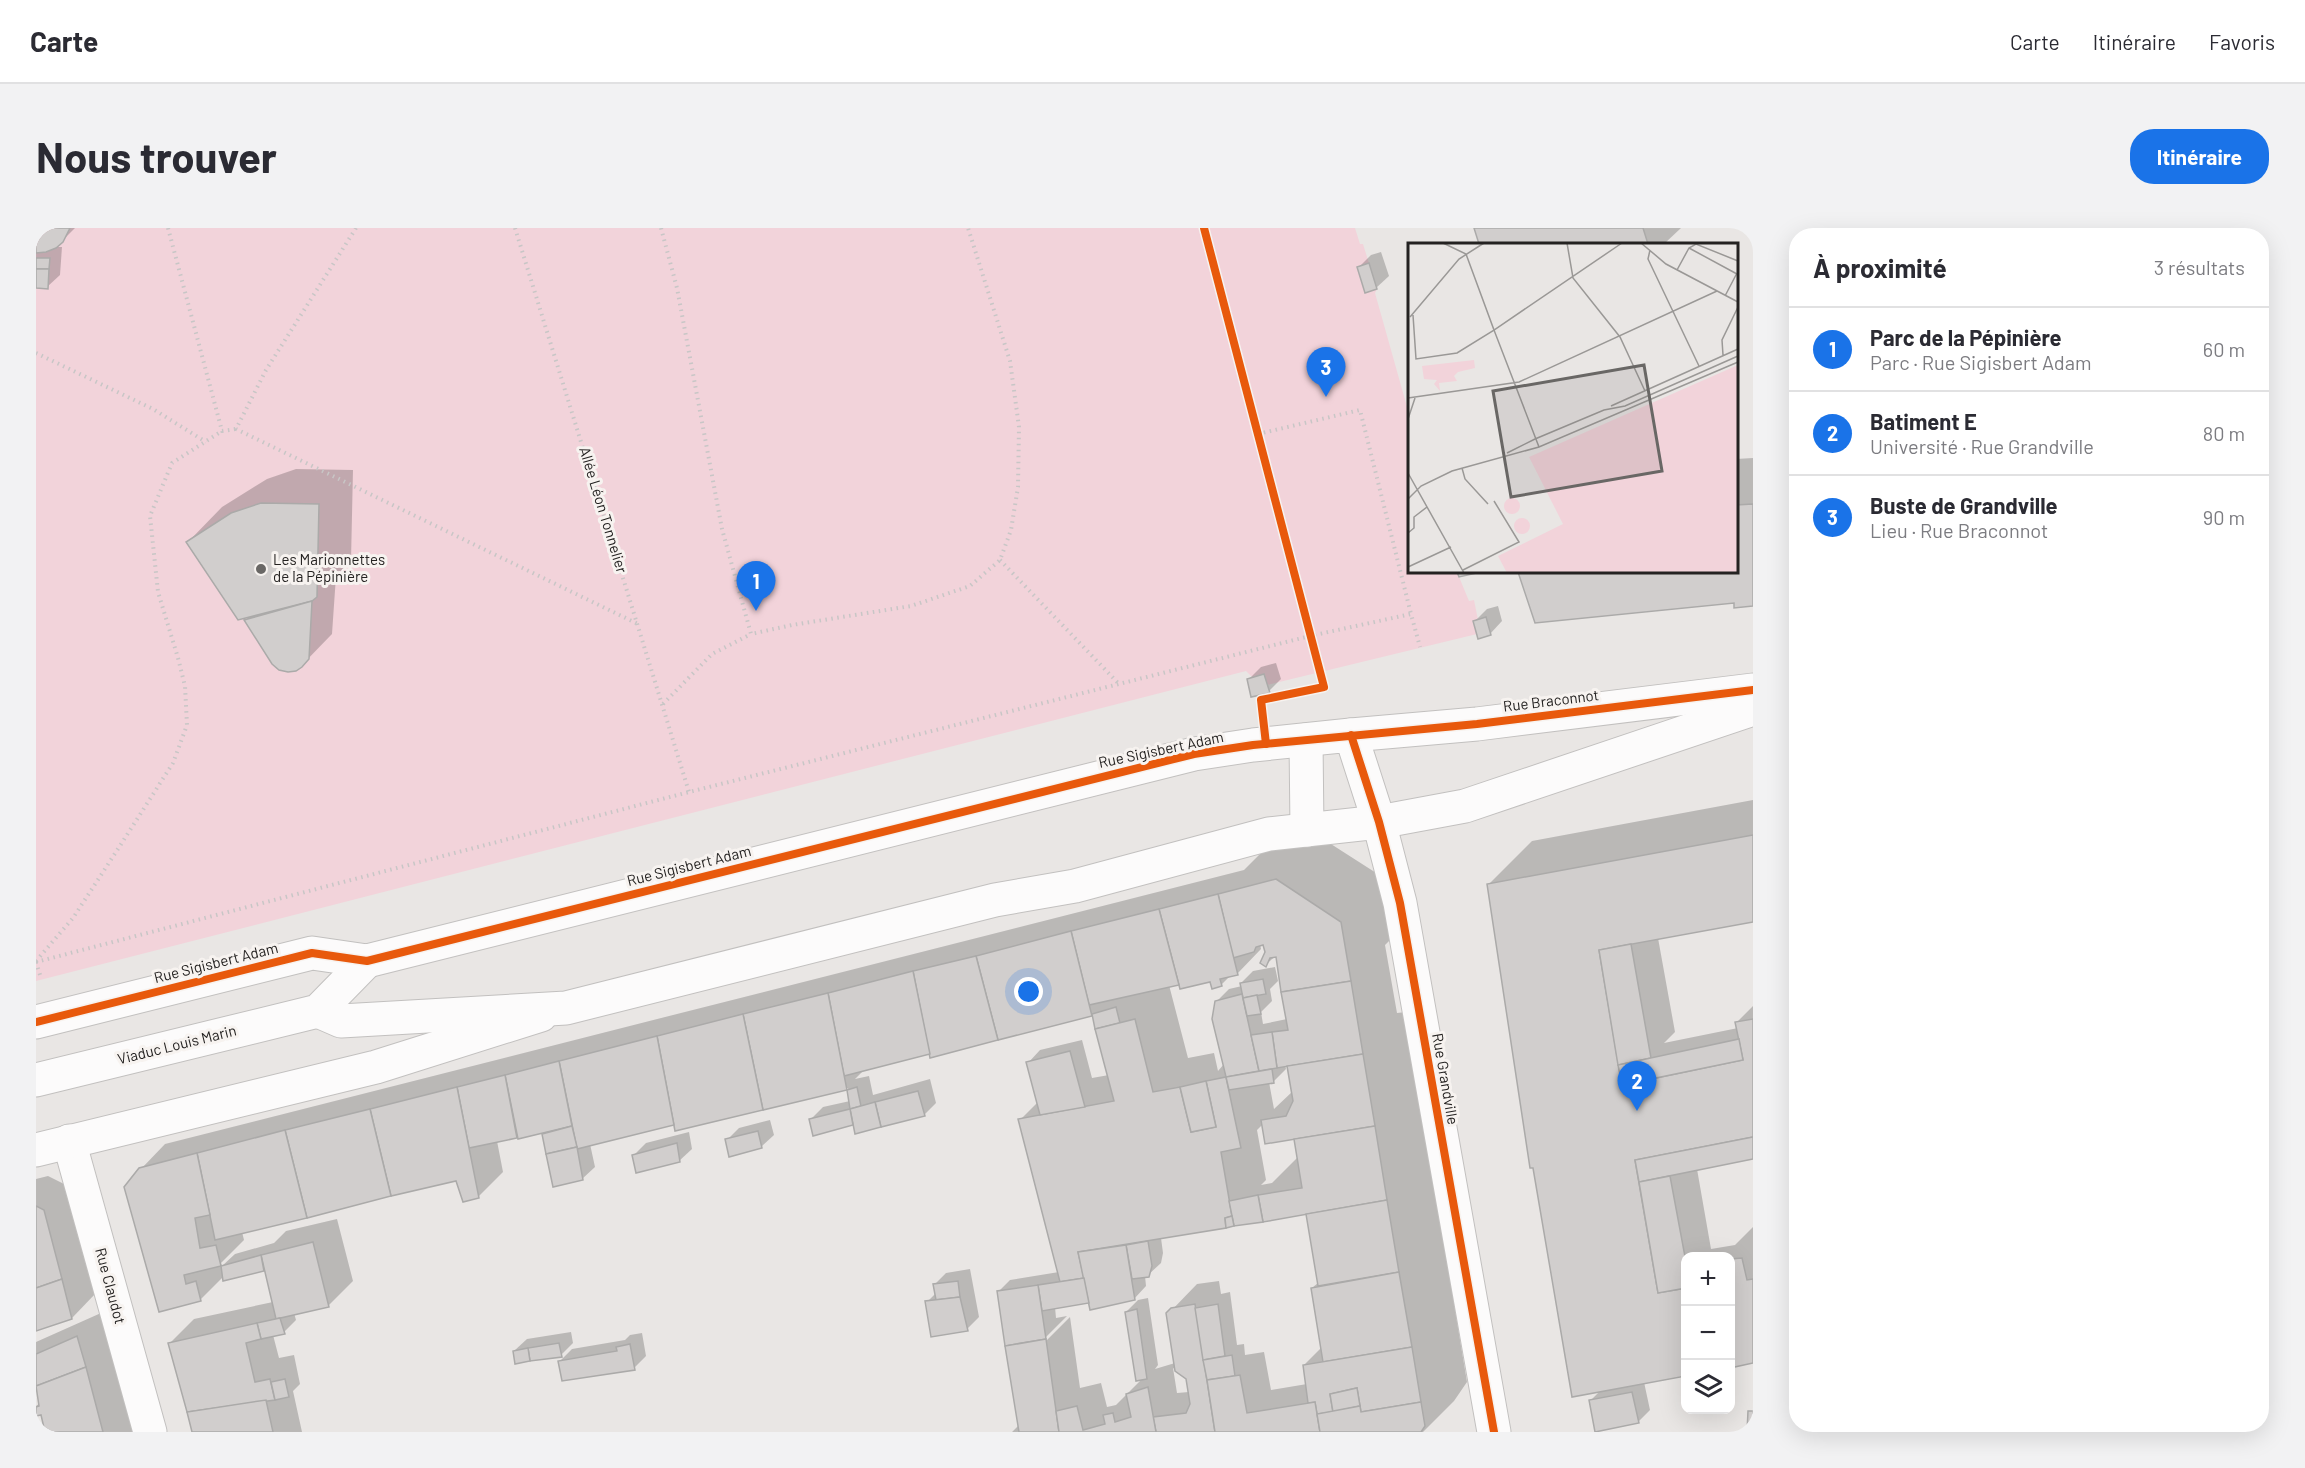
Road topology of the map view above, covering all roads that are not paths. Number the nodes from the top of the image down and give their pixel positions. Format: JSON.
{"nodes":[{"id":1,"x":1753,"y":690,"type":"edge"},
{"id":2,"x":1753,"y":708,"type":"edge"},
{"id":3,"x":1351,"y":735,"type":"junction"},
{"id":4,"x":1306,"y":740,"type":"junction"},
{"id":5,"x":1379,"y":822,"type":"junction"},
{"id":6,"x":1307,"y":830,"type":"junction"},
{"id":7,"x":367,"y":961,"type":"junction"},
{"id":8,"x":566,"y":1008,"type":"junction"},
{"id":9,"x":318,"y":1011,"type":"junction"},
{"id":10,"x":36,"y":1022,"type":"edge"},
{"id":11,"x":36,"y":1080,"type":"edge"},
{"id":12,"x":69,"y":1141,"type":"junction"},
{"id":13,"x":36,"y":1150,"type":"edge"},
{"id":14,"x":150,"y":1432,"type":"edge"},
{"id":15,"x":1494,"y":1432,"type":"edge"}],
"edges":[{"from":1,"to":3,"type":"main road","name":"Rue Braconnot"},
{"from":2,"to":5,"type":"main road"},
{"from":3,"to":4,"type":"main road","name":"Rue Sigisbert Adam"},
{"from":3,"to":5,"type":"main road","name":"Rue Grandville"},
{"from":4,"to":6,"type":"main road"},
{"from":4,"to":7,"type":"main road","name":"Rue Sigisbert Adam"},
{"from":5,"to":6,"type":"main road"},
{"from":5,"to":15,"type":"main road","name":"Rue Grandville"},
{"from":6,"to":8,"type":"main road"},
{"from":7,"to":9,"type":"main road"},
{"from":7,"to":10,"type":"main road","name":"Rue Sigisbert Adam"},
{"from":8,"to":9,"type":"main road"},
{"from":8,"to":12,"type":"main road"},
{"from":9,"to":11,"type":"main road","name":"Viaduc Louis Marin"},
{"from":12,"to":13,"type":"main road"},
{"from":12,"to":14,"type":"main road","name":"Rue Claudot"}]}
